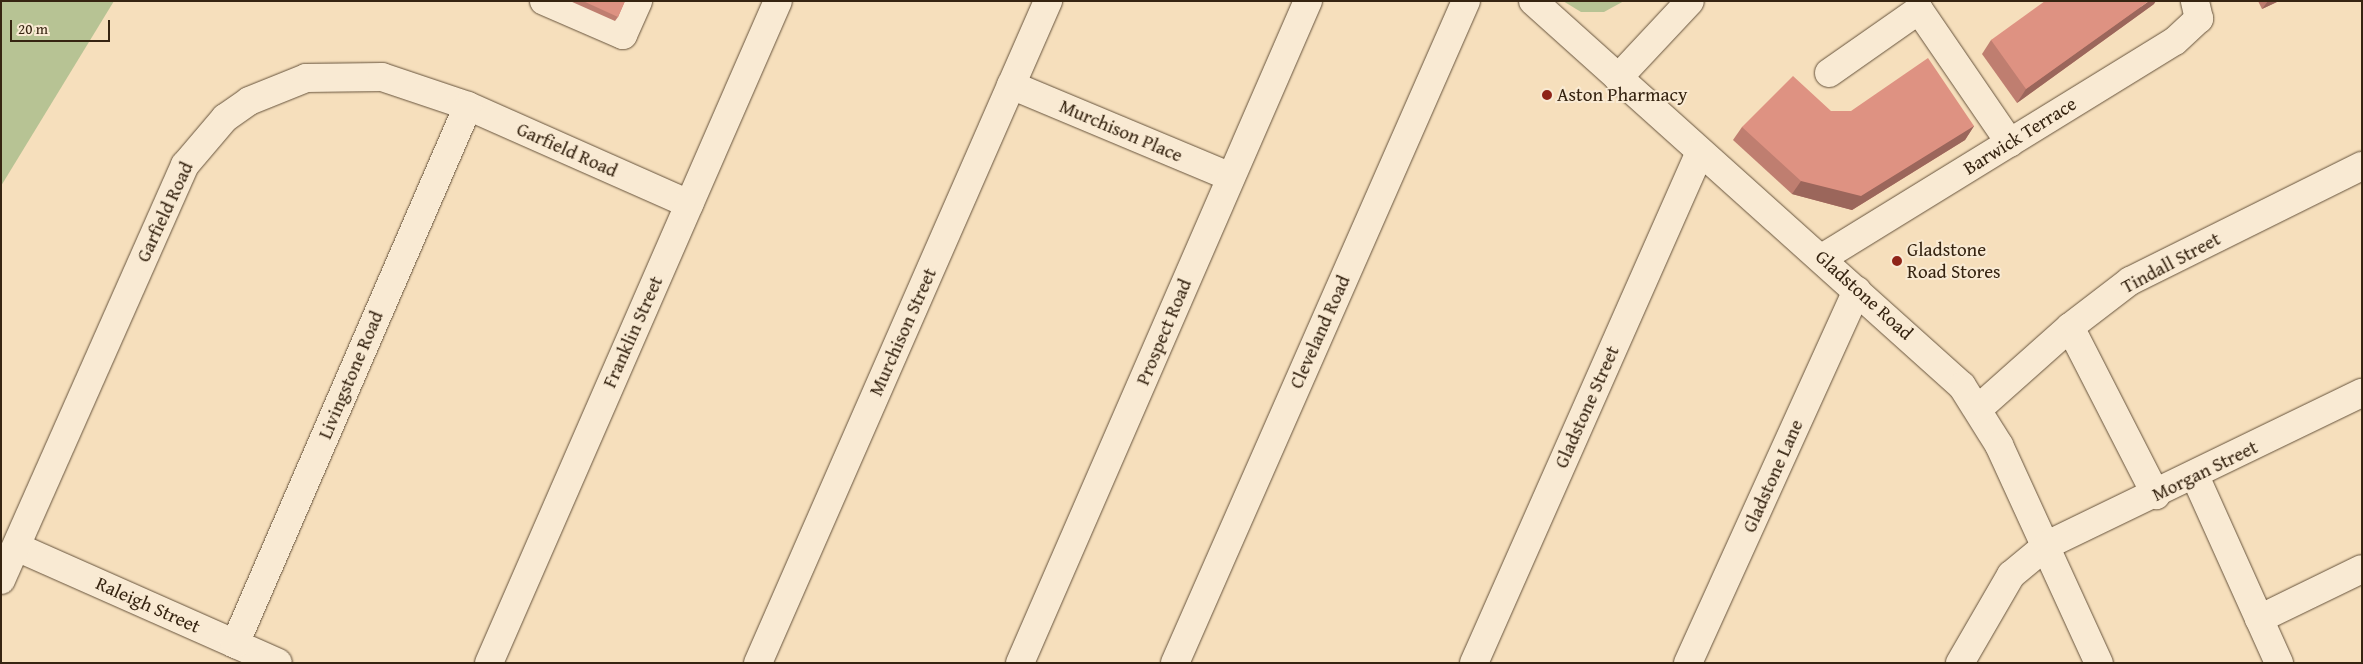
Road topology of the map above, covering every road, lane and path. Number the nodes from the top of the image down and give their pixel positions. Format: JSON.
{"nodes":[{"id":1,"x":544,"y":1,"type":"edge"},
{"id":2,"x":638,"y":1,"type":"edge"},
{"id":3,"x":778,"y":1,"type":"edge"},
{"id":4,"x":1048,"y":1,"type":"edge"},
{"id":5,"x":1308,"y":1,"type":"edge"},
{"id":6,"x":1466,"y":1,"type":"edge"},
{"id":7,"x":1534,"y":1,"type":"edge"},
{"id":8,"x":1690,"y":1,"type":"edge"},
{"id":9,"x":2195,"y":1,"type":"edge"},
{"id":10,"x":1829,"y":73,"type":"dead end"},
{"id":11,"x":1618,"y":78,"type":"junction"},
{"id":12,"x":1011,"y":85,"type":"junction"},
{"id":13,"x":468,"y":106,"type":"junction"},
{"id":14,"x":2010,"y":143,"type":"junction"},
{"id":15,"x":1700,"y":152,"type":"junction"},
{"id":16,"x":2362,"y":166,"type":"edge"},
{"id":17,"x":1231,"y":177,"type":"junction"},
{"id":18,"x":689,"y":204,"type":"junction"},
{"id":19,"x":1822,"y":258,"type":"junction"},
{"id":20,"x":1857,"y":290,"type":"junction"},
{"id":21,"x":2070,"y":327,"type":"junction"},
{"id":22,"x":2362,"y":393,"type":"edge"},
{"id":23,"x":1978,"y":409,"type":"junction"},
{"id":24,"x":2194,"y":476,"type":"junction"},
{"id":25,"x":2156,"y":495,"type":"junction"},
{"id":26,"x":2046,"y":545,"type":"junction"},
{"id":27,"x":9,"y":560,"type":"edge"},
{"id":28,"x":2362,"y":569,"type":"edge"},
{"id":29,"x":2259,"y":619,"type":"junction"},
{"id":30,"x":235,"y":644,"type":"junction"},
{"id":31,"x":278,"y":663,"type":"edge"},
{"id":32,"x":489,"y":663,"type":"edge"},
{"id":33,"x":758,"y":663,"type":"edge"},
{"id":34,"x":1020,"y":663,"type":"edge"},
{"id":35,"x":1175,"y":663,"type":"edge"},
{"id":36,"x":1474,"y":663,"type":"edge"},
{"id":37,"x":1688,"y":663,"type":"edge"},
{"id":38,"x":1960,"y":663,"type":"edge"},
{"id":39,"x":2098,"y":663,"type":"edge"},
{"id":40,"x":2279,"y":663,"type":"edge"}],
"edges":[{"from":1,"to":2,"type":"street"},
{"from":3,"to":18,"type":"street","name":"Franklin Street"},
{"from":4,"to":12,"type":"street","name":"Murchison Street"},
{"from":5,"to":17,"type":"street","name":"Prospect Road"},
{"from":6,"to":35,"type":"street","name":"Cleveland Road"},
{"from":7,"to":11,"type":"street","name":"Gladstone Road"},
{"from":8,"to":11,"type":"street"},
{"from":9,"to":14,"type":"street","name":"Barwick Terrace"},
{"from":10,"to":14,"type":"street"},
{"from":11,"to":15,"type":"street","name":"Gladstone Road"},
{"from":12,"to":17,"type":"street","name":"Murchison Place"},
{"from":12,"to":33,"type":"street","name":"Murchison Street"},
{"from":13,"to":18,"type":"street","name":"Garfield Road"},
{"from":13,"to":27,"type":"street","name":"Garfield Road"},
{"from":13,"to":30,"type":"street","name":"Livingstone Road"},
{"from":14,"to":19,"type":"street","name":"Barwick Terrace"},
{"from":15,"to":19,"type":"street","name":"Gladstone Road"},
{"from":15,"to":36,"type":"street","name":"Gladstone Street"},
{"from":16,"to":21,"type":"street","name":"Tindall Street"},
{"from":17,"to":34,"type":"street","name":"Prospect Road"},
{"from":18,"to":32,"type":"street","name":"Franklin Street"},
{"from":19,"to":20,"type":"street","name":"Gladstone Road"},
{"from":20,"to":23,"type":"street","name":"Gladstone Road"},
{"from":20,"to":37,"type":"street","name":"Gladstone Lane"},
{"from":21,"to":23,"type":"street","name":"Tindall Street"},
{"from":21,"to":25,"type":"street"},
{"from":22,"to":24,"type":"street","name":"Morgan Street"},
{"from":23,"to":26,"type":"street","name":"Gladstone Road"},
{"from":24,"to":25,"type":"street","name":"Morgan Street"},
{"from":24,"to":29,"type":"street"},
{"from":25,"to":26,"type":"street","name":"Morgan Street"},
{"from":26,"to":38,"type":"street","name":"Morgan Street"},
{"from":26,"to":39,"type":"street","name":"Gladstone Road"},
{"from":27,"to":30,"type":"street","name":"Raleigh Street"},
{"from":28,"to":29,"type":"street"},
{"from":29,"to":40,"type":"street"},
{"from":30,"to":31,"type":"street","name":"Raleigh Street"}]}
